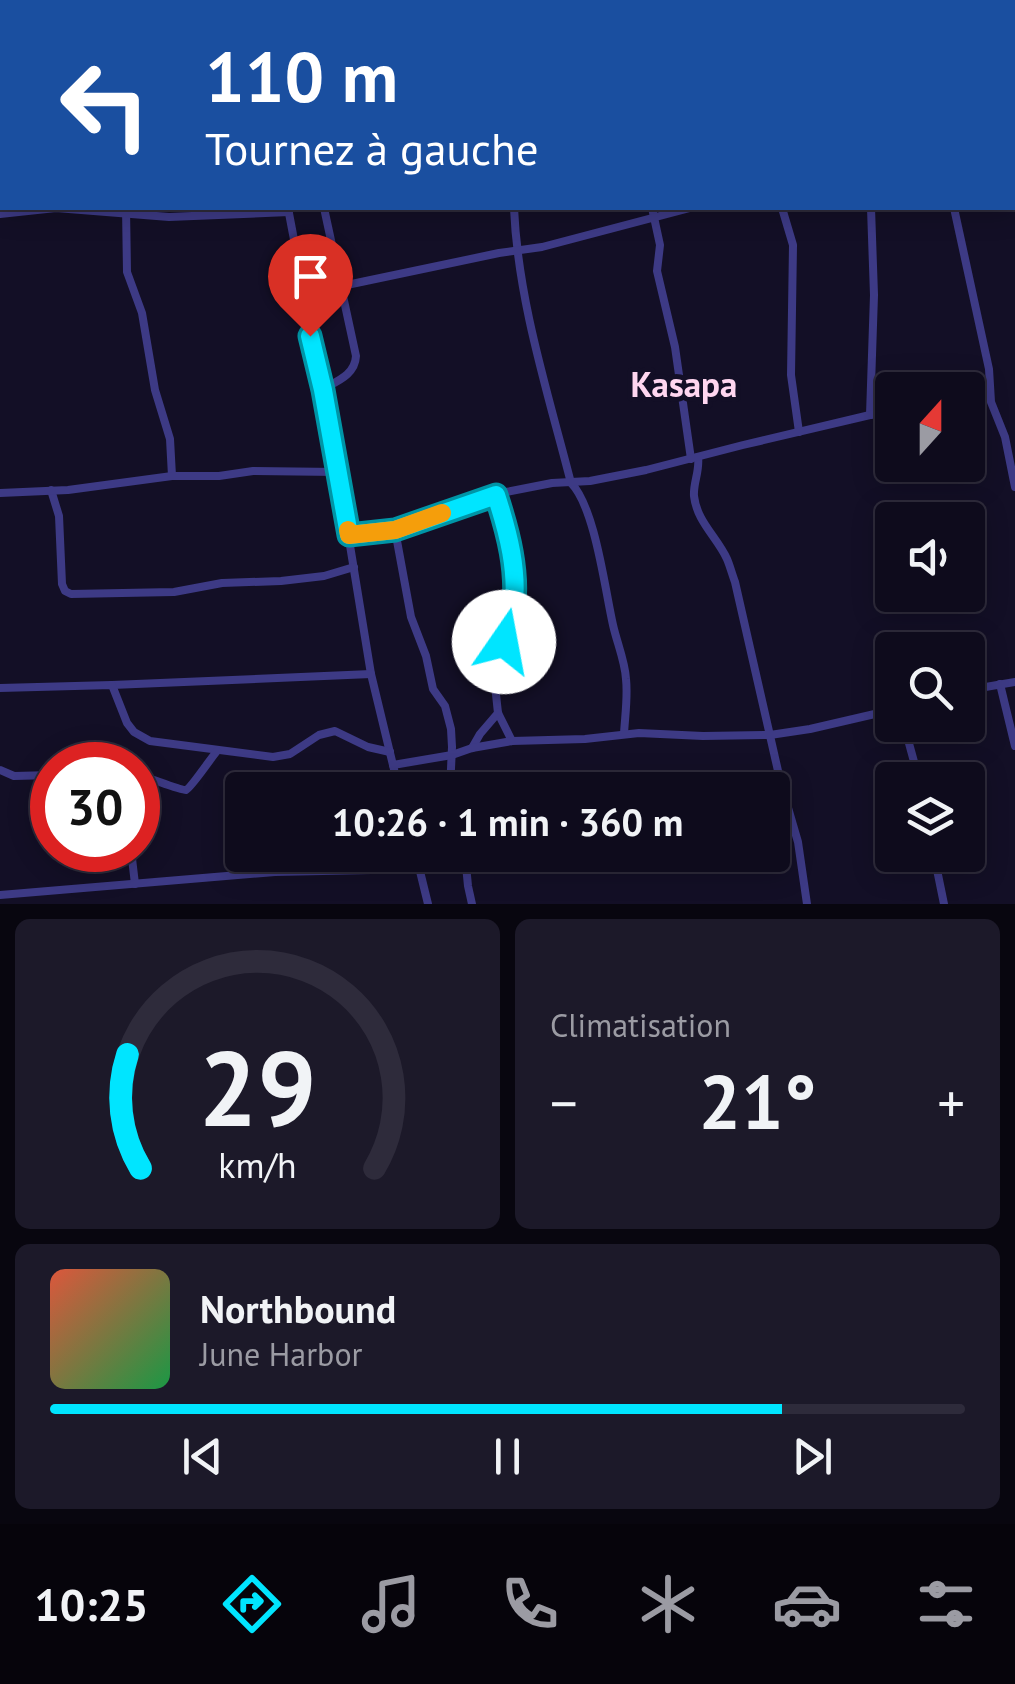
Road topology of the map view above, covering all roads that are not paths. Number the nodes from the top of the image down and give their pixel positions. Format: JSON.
{"nodes":[{"id":1,"x":37,"y":210,"type":"edge"},
{"id":2,"x":288,"y":210,"type":"edge"},
{"id":3,"x":324,"y":210,"type":"edge"},
{"id":4,"x":514,"y":210,"type":"edge"},
{"id":5,"x":652,"y":210,"type":"edge"},
{"id":6,"x":683,"y":210,"type":"edge"},
{"id":7,"x":783,"y":210,"type":"edge"},
{"id":8,"x":871,"y":210,"type":"edge"},
{"id":9,"x":954,"y":210,"type":"edge"},
{"id":10,"x":126,"y":211,"type":"edge"},
{"id":11,"x":0,"y":214,"type":"edge"},
{"id":12,"x":654,"y":218,"type":"junction"},
{"id":13,"x":516,"y":250,"type":"junction"},
{"id":14,"x":342,"y":286,"type":"junction"},
{"id":15,"x":323,"y":390,"type":"junction"},
{"id":16,"x":875,"y":414,"type":"edge"},
{"id":17,"x":870,"y":415,"type":"junction"},
{"id":18,"x":799,"y":432,"type":"junction"},
{"id":19,"x":695,"y":458,"type":"junction"},
{"id":20,"x":338,"y":472,"type":"junction"},
{"id":21,"x":172,"y":476,"type":"junction"},
{"id":22,"x":571,"y":483,"type":"junction"},
{"id":23,"x":1015,"y":487,"type":"edge"},
{"id":24,"x":52,"y":490,"type":"junction"},
{"id":25,"x":0,"y":493,"type":"edge"},
{"id":26,"x":496,"y":495,"type":"junction"},
{"id":27,"x":395,"y":530,"type":"junction"},
{"id":28,"x":349,"y":535,"type":"junction"},
{"id":29,"x":354,"y":568,"type":"junction"},
{"id":30,"x":371,"y":674,"type":"junction"},
{"id":31,"x":1015,"y":682,"type":"edge"},
{"id":32,"x":1000,"y":684,"type":"junction"},
{"id":33,"x":112,"y":685,"type":"junction"},
{"id":34,"x":985,"y":687,"type":"edge"},
{"id":35,"x":0,"y":688,"type":"edge"},
{"id":36,"x":498,"y":713,"type":"junction"},
{"id":37,"x":875,"y":714,"type":"edge"},
{"id":38,"x":624,"y":734,"type":"junction"},
{"id":39,"x":770,"y":735,"type":"junction"},
{"id":40,"x":512,"y":742,"type":"junction"},
{"id":41,"x":1015,"y":746,"type":"edge"},
{"id":42,"x":472,"y":748,"type":"junction"},
{"id":43,"x":217,"y":751,"type":"junction"},
{"id":44,"x":390,"y":752,"type":"junction"},
{"id":45,"x":452,"y":755,"type":"junction"},
{"id":46,"x":393,"y":765,"type":"junction"},
{"id":47,"x":0,"y":770,"type":"edge"},
{"id":48,"x":395,"y":772,"type":"edge"},
{"id":49,"x":451,"y":772,"type":"edge"},
{"id":50,"x":779,"y":772,"type":"edge"},
{"id":51,"x":30,"y":776,"type":"edge"},
{"id":52,"x":160,"y":782,"type":"edge"},
{"id":53,"x":790,"y":814,"type":"edge"},
{"id":54,"x":134,"y":872,"type":"edge"},
{"id":55,"x":291,"y":872,"type":"edge"},
{"id":56,"x":421,"y":872,"type":"edge"},
{"id":57,"x":468,"y":872,"type":"edge"},
{"id":58,"x":937,"y":872,"type":"edge"},
{"id":59,"x":135,"y":884,"type":"junction"},
{"id":60,"x":0,"y":895,"type":"edge"},
{"id":61,"x":807,"y":903,"type":"edge"},
{"id":62,"x":428,"y":904,"type":"edge"},
{"id":63,"x":472,"y":904,"type":"edge"},
{"id":64,"x":792,"y":904,"type":"edge"},
{"id":65,"x":944,"y":904,"type":"edge"}],
"edges":[{"from":1,"to":11,"type":"street"},
{"from":2,"to":10,"type":"street"},
{"from":2,"to":15,"type":"street"},
{"from":3,"to":14,"type":"street"},
{"from":4,"to":13,"type":"street"},
{"from":5,"to":12,"type":"street"},
{"from":6,"to":12,"type":"street"},
{"from":7,"to":18,"type":"street"},
{"from":8,"to":17,"type":"street"},
{"from":9,"to":23,"type":"street"},
{"from":10,"to":21,"type":"street"},
{"from":12,"to":13,"type":"street"},
{"from":12,"to":19,"type":"street"},
{"from":13,"to":14,"type":"street"},
{"from":13,"to":22,"type":"street"},
{"from":14,"to":15,"type":"street"},
{"from":15,"to":20,"type":"street"},
{"from":16,"to":17,"type":"street"},
{"from":17,"to":18,"type":"street"},
{"from":18,"to":19,"type":"street"},
{"from":19,"to":22,"type":"street"},
{"from":19,"to":39,"type":"street"},
{"from":20,"to":21,"type":"street"},
{"from":20,"to":28,"type":"street"},
{"from":21,"to":24,"type":"street"},
{"from":22,"to":26,"type":"street"},
{"from":22,"to":38,"type":"street"},
{"from":24,"to":25,"type":"street"},
{"from":24,"to":29,"type":"street"},
{"from":26,"to":27,"type":"street"},
{"from":26,"to":36,"type":"street"},
{"from":27,"to":28,"type":"street"},
{"from":27,"to":45,"type":"street"},
{"from":28,"to":29,"type":"street"},
{"from":29,"to":30,"type":"street"},
{"from":30,"to":33,"type":"street"},
{"from":30,"to":44,"type":"street"},
{"from":31,"to":32,"type":"street"},
{"from":32,"to":34,"type":"street"},
{"from":32,"to":41,"type":"street"},
{"from":33,"to":35,"type":"street"},
{"from":33,"to":43,"type":"street"},
{"from":36,"to":40,"type":"street"},
{"from":36,"to":42,"type":"street"},
{"from":37,"to":39,"type":"street"},
{"from":38,"to":39,"type":"street"},
{"from":38,"to":40,"type":"street"},
{"from":39,"to":50,"type":"street"},
{"from":40,"to":42,"type":"street"},
{"from":42,"to":45,"type":"street"},
{"from":43,"to":44,"type":"street"},
{"from":43,"to":52,"type":"street"},
{"from":44,"to":46,"type":"street"},
{"from":45,"to":46,"type":"street"},
{"from":45,"to":49,"type":"street"},
{"from":46,"to":48,"type":"street"},
{"from":47,"to":51,"type":"street"},
{"from":53,"to":61,"type":"street"},
{"from":54,"to":59,"type":"street"},
{"from":55,"to":59,"type":"street"},
{"from":56,"to":62,"type":"street"},
{"from":57,"to":63,"type":"street"},
{"from":58,"to":65,"type":"street"},
{"from":59,"to":60,"type":"street"},
{"from":61,"to":64,"type":"street"}]}
